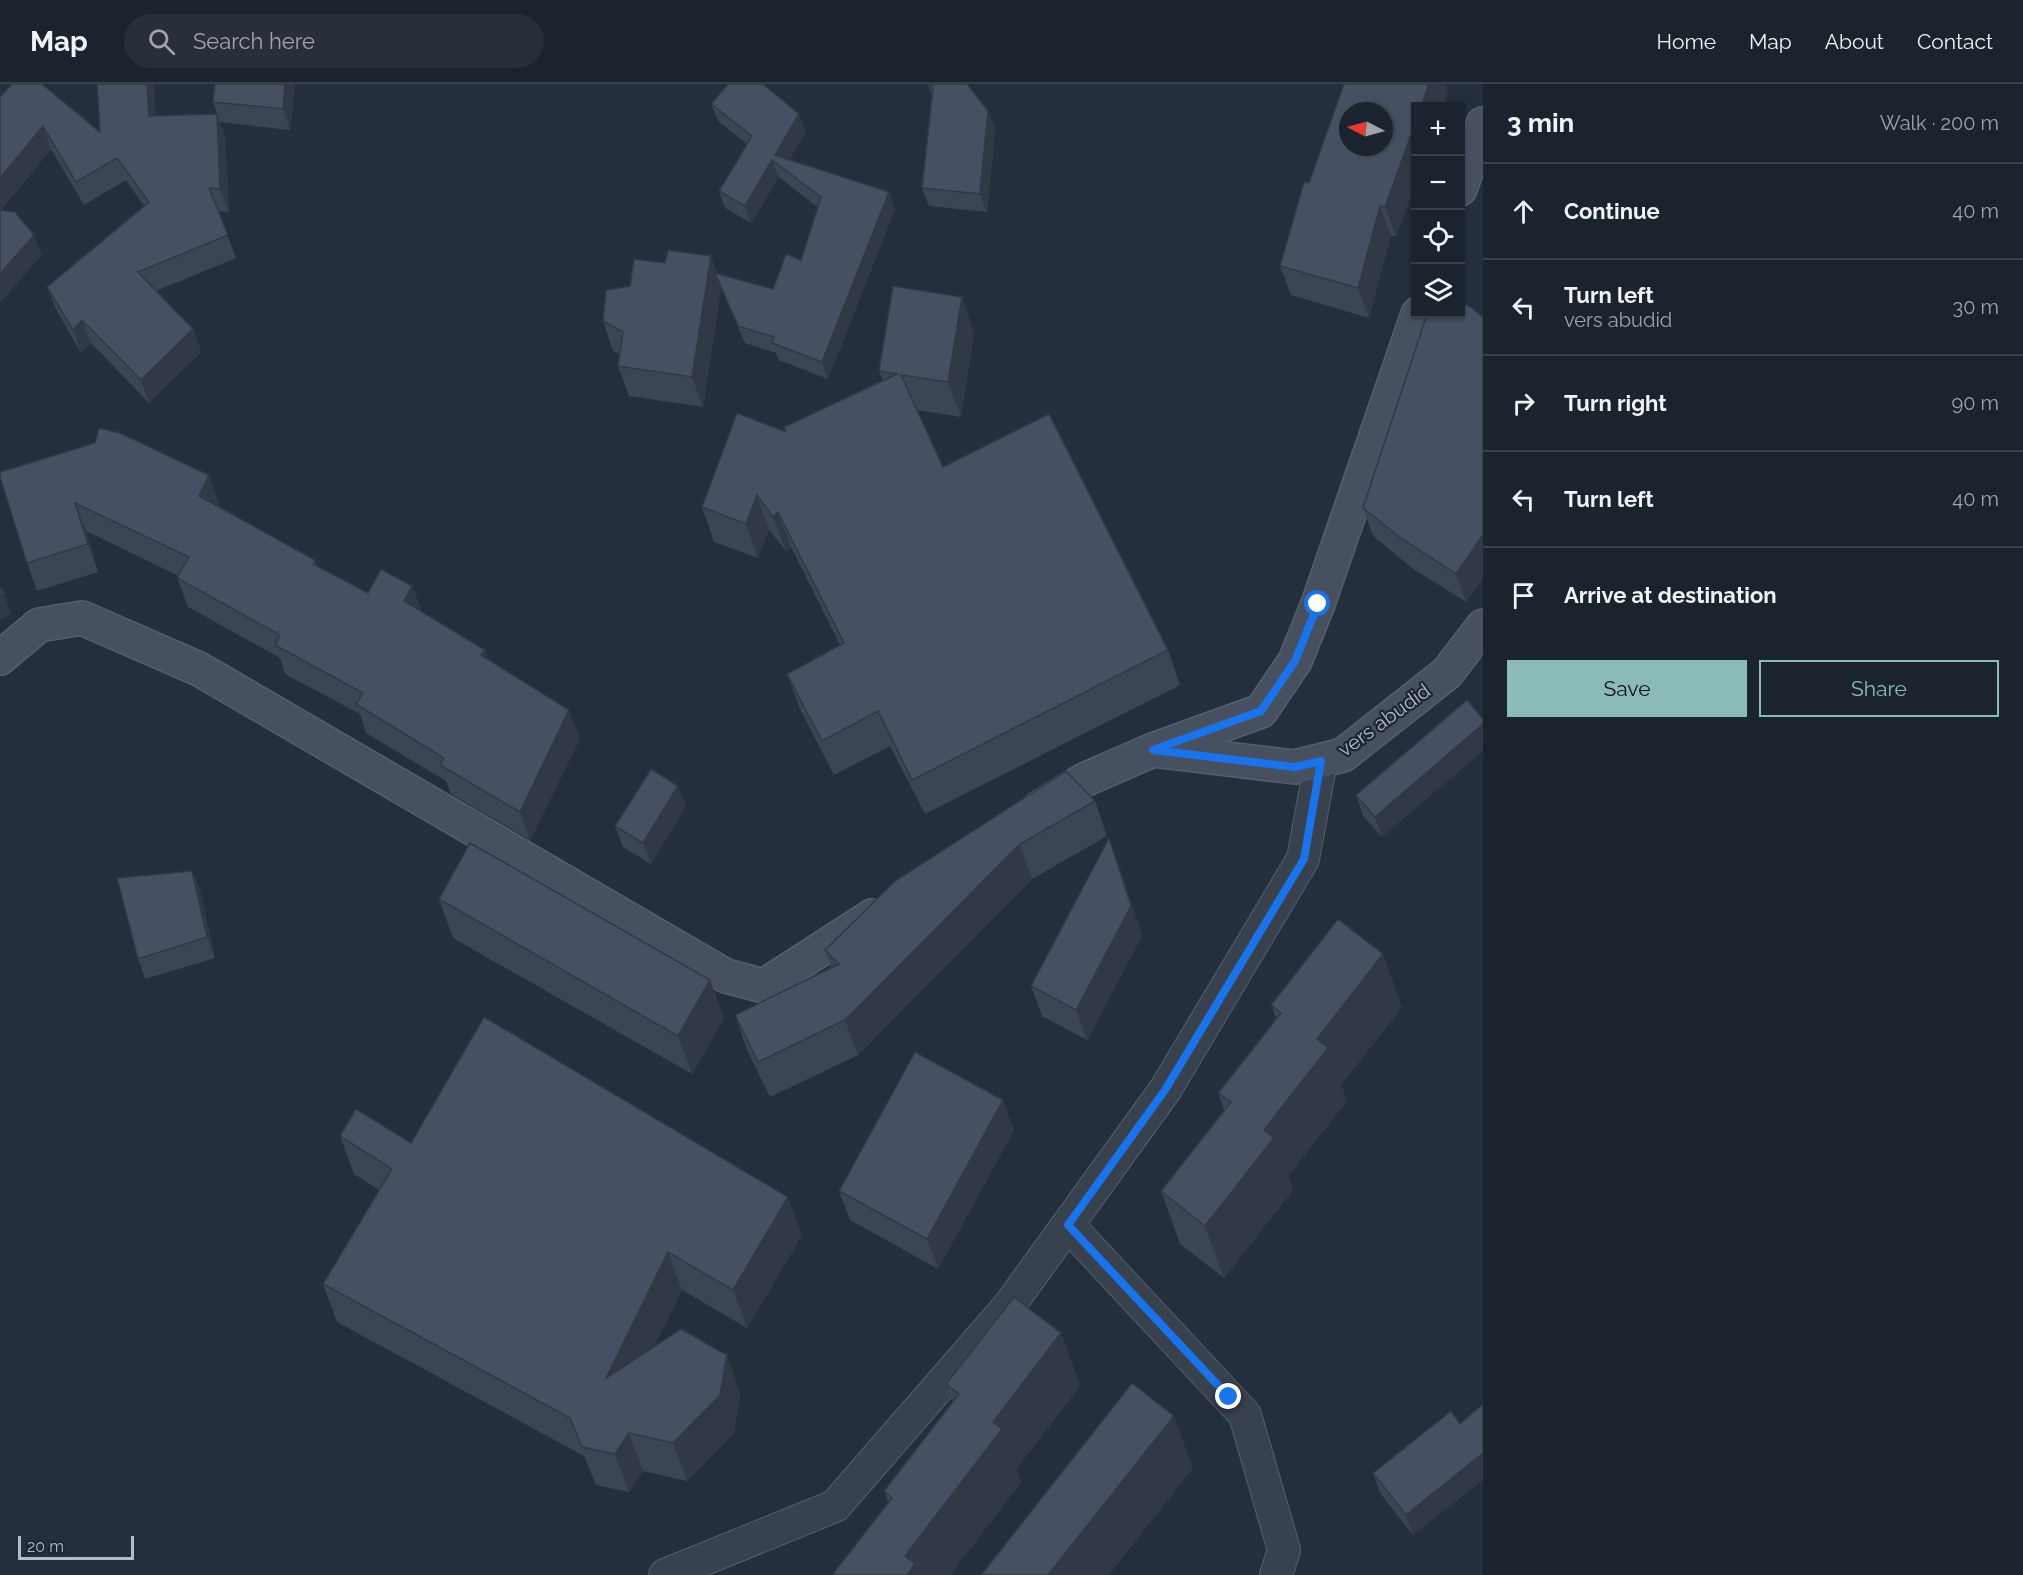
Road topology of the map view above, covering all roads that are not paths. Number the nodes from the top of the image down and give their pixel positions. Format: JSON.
{"nodes":[{"id":1,"x":1483,"y":124,"type":"edge"},
{"id":2,"x":1465,"y":177,"type":"edge"},
{"id":3,"x":1417,"y":318,"type":"edge"},
{"id":4,"x":1483,"y":626,"type":"edge"},
{"id":5,"x":0,"y":658,"type":"edge"},
{"id":6,"x":1153,"y":750,"type":"junction"},
{"id":7,"x":1321,"y":761,"type":"junction"},
{"id":8,"x":1014,"y":825,"type":"edge"},
{"id":9,"x":894,"y":902,"type":"edge"},
{"id":10,"x":1068,"y":1225,"type":"junction"},
{"id":11,"x":665,"y":1575,"type":"edge"},
{"id":12,"x":1276,"y":1575,"type":"edge"}],
"edges":[{"from":1,"to":2,"type":"street"},
{"from":3,"to":6,"type":"street"},
{"from":4,"to":7,"type":"street","name":"vers abudid"},
{"from":5,"to":9,"type":"street"},
{"from":6,"to":7,"type":"street","name":"vers abudid"},
{"from":6,"to":8,"type":"street"},
{"from":7,"to":10,"type":"street"},
{"from":10,"to":11,"type":"street"},
{"from":10,"to":12,"type":"street"}]}
